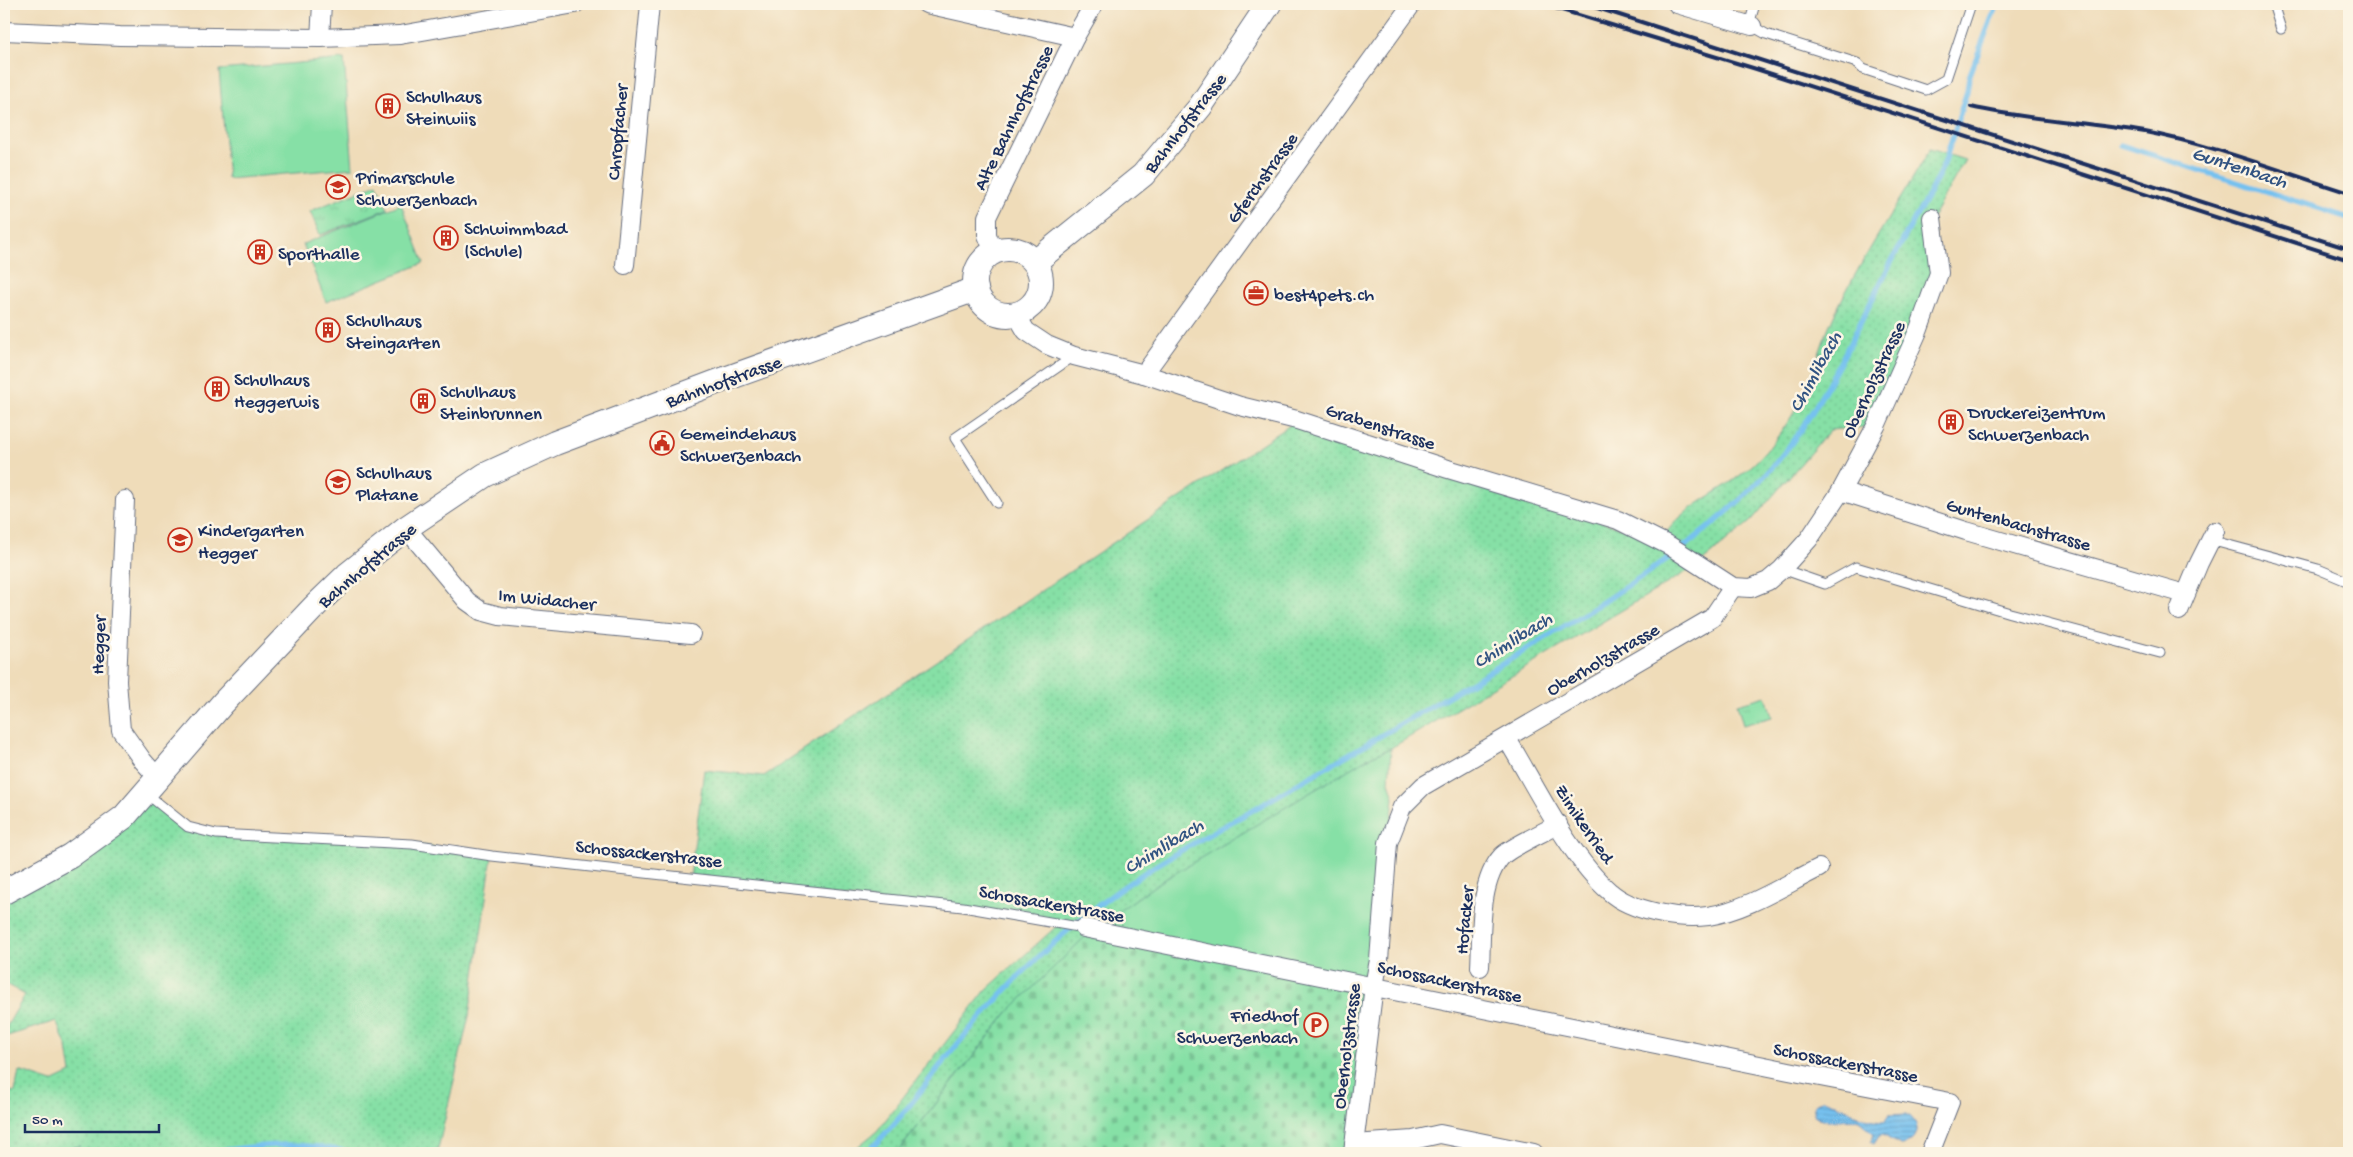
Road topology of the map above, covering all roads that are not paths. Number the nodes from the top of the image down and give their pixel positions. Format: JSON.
{"nodes":[{"id":1,"x":322,"y":4,"type":"edge"},
{"id":2,"x":576,"y":4,"type":"edge"},
{"id":3,"x":650,"y":4,"type":"edge"},
{"id":4,"x":926,"y":4,"type":"edge"},
{"id":5,"x":1094,"y":4,"type":"edge"},
{"id":6,"x":1269,"y":4,"type":"edge"},
{"id":7,"x":1412,"y":4,"type":"edge"},
{"id":8,"x":1677,"y":4,"type":"edge"},
{"id":9,"x":1755,"y":4,"type":"edge"},
{"id":10,"x":1971,"y":4,"type":"edge"},
{"id":11,"x":2273,"y":4,"type":"edge"},
{"id":12,"x":1751,"y":26,"type":"junction"},
{"id":13,"x":2281,"y":29,"type":"dead end"},
{"id":14,"x":4,"y":31,"type":"edge"},
{"id":15,"x":1075,"y":37,"type":"junction"},
{"id":16,"x":320,"y":38,"type":"junction"},
{"id":17,"x":1932,"y":218,"type":"dead end"},
{"id":18,"x":994,"y":252,"type":"junction"},
{"id":19,"x":1035,"y":262,"type":"junction"},
{"id":20,"x":625,"y":265,"type":"dead end"},
{"id":21,"x":976,"y":289,"type":"junction"},
{"id":22,"x":1016,"y":314,"type":"junction"},
{"id":23,"x":1074,"y":356,"type":"junction"},
{"id":24,"x":1144,"y":374,"type":"junction"},
{"id":25,"x":1841,"y":491,"type":"junction"},
{"id":26,"x":125,"y":500,"type":"dead end"},
{"id":27,"x":997,"y":503,"type":"dead end"},
{"id":28,"x":406,"y":528,"type":"junction"},
{"id":29,"x":2213,"y":536,"type":"joint"},
{"id":30,"x":1782,"y":569,"type":"junction"},
{"id":31,"x":2349,"y":582,"type":"edge"},
{"id":32,"x":1733,"y":587,"type":"junction"},
{"id":33,"x":2185,"y":594,"type":"junction"},
{"id":34,"x":2179,"y":611,"type":"dead end"},
{"id":35,"x":691,"y":634,"type":"dead end"},
{"id":36,"x":2160,"y":653,"type":"dead end"},
{"id":37,"x":1507,"y":739,"type":"junction"},
{"id":38,"x":153,"y":786,"type":"junction"},
{"id":39,"x":1558,"y":824,"type":"junction"},
{"id":40,"x":1818,"y":868,"type":"dead end"},
{"id":41,"x":4,"y":892,"type":"edge"},
{"id":42,"x":1084,"y":928,"type":"joint"},
{"id":43,"x":1480,"y":967,"type":"dead end"},
{"id":44,"x":1374,"y":986,"type":"junction"},
{"id":45,"x":1354,"y":1148,"type":"edge"},
{"id":46,"x":1534,"y":1153,"type":"edge"},
{"id":47,"x":1930,"y":1153,"type":"edge"}],
"edges":[{"from":1,"to":16,"type":"street"},
{"from":2,"to":16,"type":"street"},
{"from":3,"to":20,"type":"street","name":"Chropfacher"},
{"from":4,"to":15,"type":"street"},
{"from":5,"to":15,"type":"street","name":"Alte Bahnhofstrasse"},
{"from":6,"to":19,"type":"main road","name":"Bahnhofstrasse"},
{"from":7,"to":24,"type":"street","name":"Gferchstrasse"},
{"from":8,"to":12,"type":"street"},
{"from":9,"to":12,"type":"lane"},
{"from":10,"to":12,"type":"lane"},
{"from":11,"to":13,"type":"lane"},
{"from":14,"to":16,"type":"street"},
{"from":15,"to":18,"type":"street","name":"Alte Bahnhofstrasse"},
{"from":17,"to":25,"type":"street","name":"Oberholzstrasse"},
{"from":18,"to":19,"type":"main road"},
{"from":18,"to":21,"type":"main road"},
{"from":19,"to":22,"type":"main road"},
{"from":21,"to":22,"type":"main road"},
{"from":21,"to":28,"type":"main road","name":"Bahnhofstrasse"},
{"from":22,"to":23,"type":"street","name":"Grabenstrasse"},
{"from":23,"to":24,"type":"street","name":"Grabenstrasse"},
{"from":23,"to":27,"type":"lane"},
{"from":24,"to":32,"type":"street","name":"Grabenstrasse"},
{"from":25,"to":30,"type":"street","name":"Oberholzstrasse"},
{"from":25,"to":33,"type":"street","name":"Guntenbachstrasse"},
{"from":26,"to":38,"type":"street","name":"Hegger"},
{"from":28,"to":35,"type":"street","name":"Im Widacher"},
{"from":28,"to":38,"type":"main road","name":"Bahnhofstrasse"},
{"from":29,"to":31,"type":"lane"},
{"from":29,"to":33,"type":"street"},
{"from":30,"to":32,"type":"street","name":"Oberholzstrasse"},
{"from":30,"to":36,"type":"lane"},
{"from":32,"to":37,"type":"street","name":"Oberholzstrasse"},
{"from":33,"to":34,"type":"street"},
{"from":37,"to":39,"type":"street","name":"Zimikerried"},
{"from":37,"to":44,"type":"street","name":"Oberholzstrasse"},
{"from":38,"to":41,"type":"main road","name":"Bahnhofstrasse"},
{"from":38,"to":42,"type":"lane","name":"Schossackerstrasse"},
{"from":39,"to":40,"type":"street","name":"Zimikerried"},
{"from":39,"to":43,"type":"street","name":"Hofacker"},
{"from":42,"to":44,"type":"street","name":"Schossackerstrasse"},
{"from":44,"to":45,"type":"street","name":"Oberholzstrasse"},
{"from":44,"to":47,"type":"street","name":"Schossackerstrasse"},
{"from":45,"to":46,"type":"street"}]}
